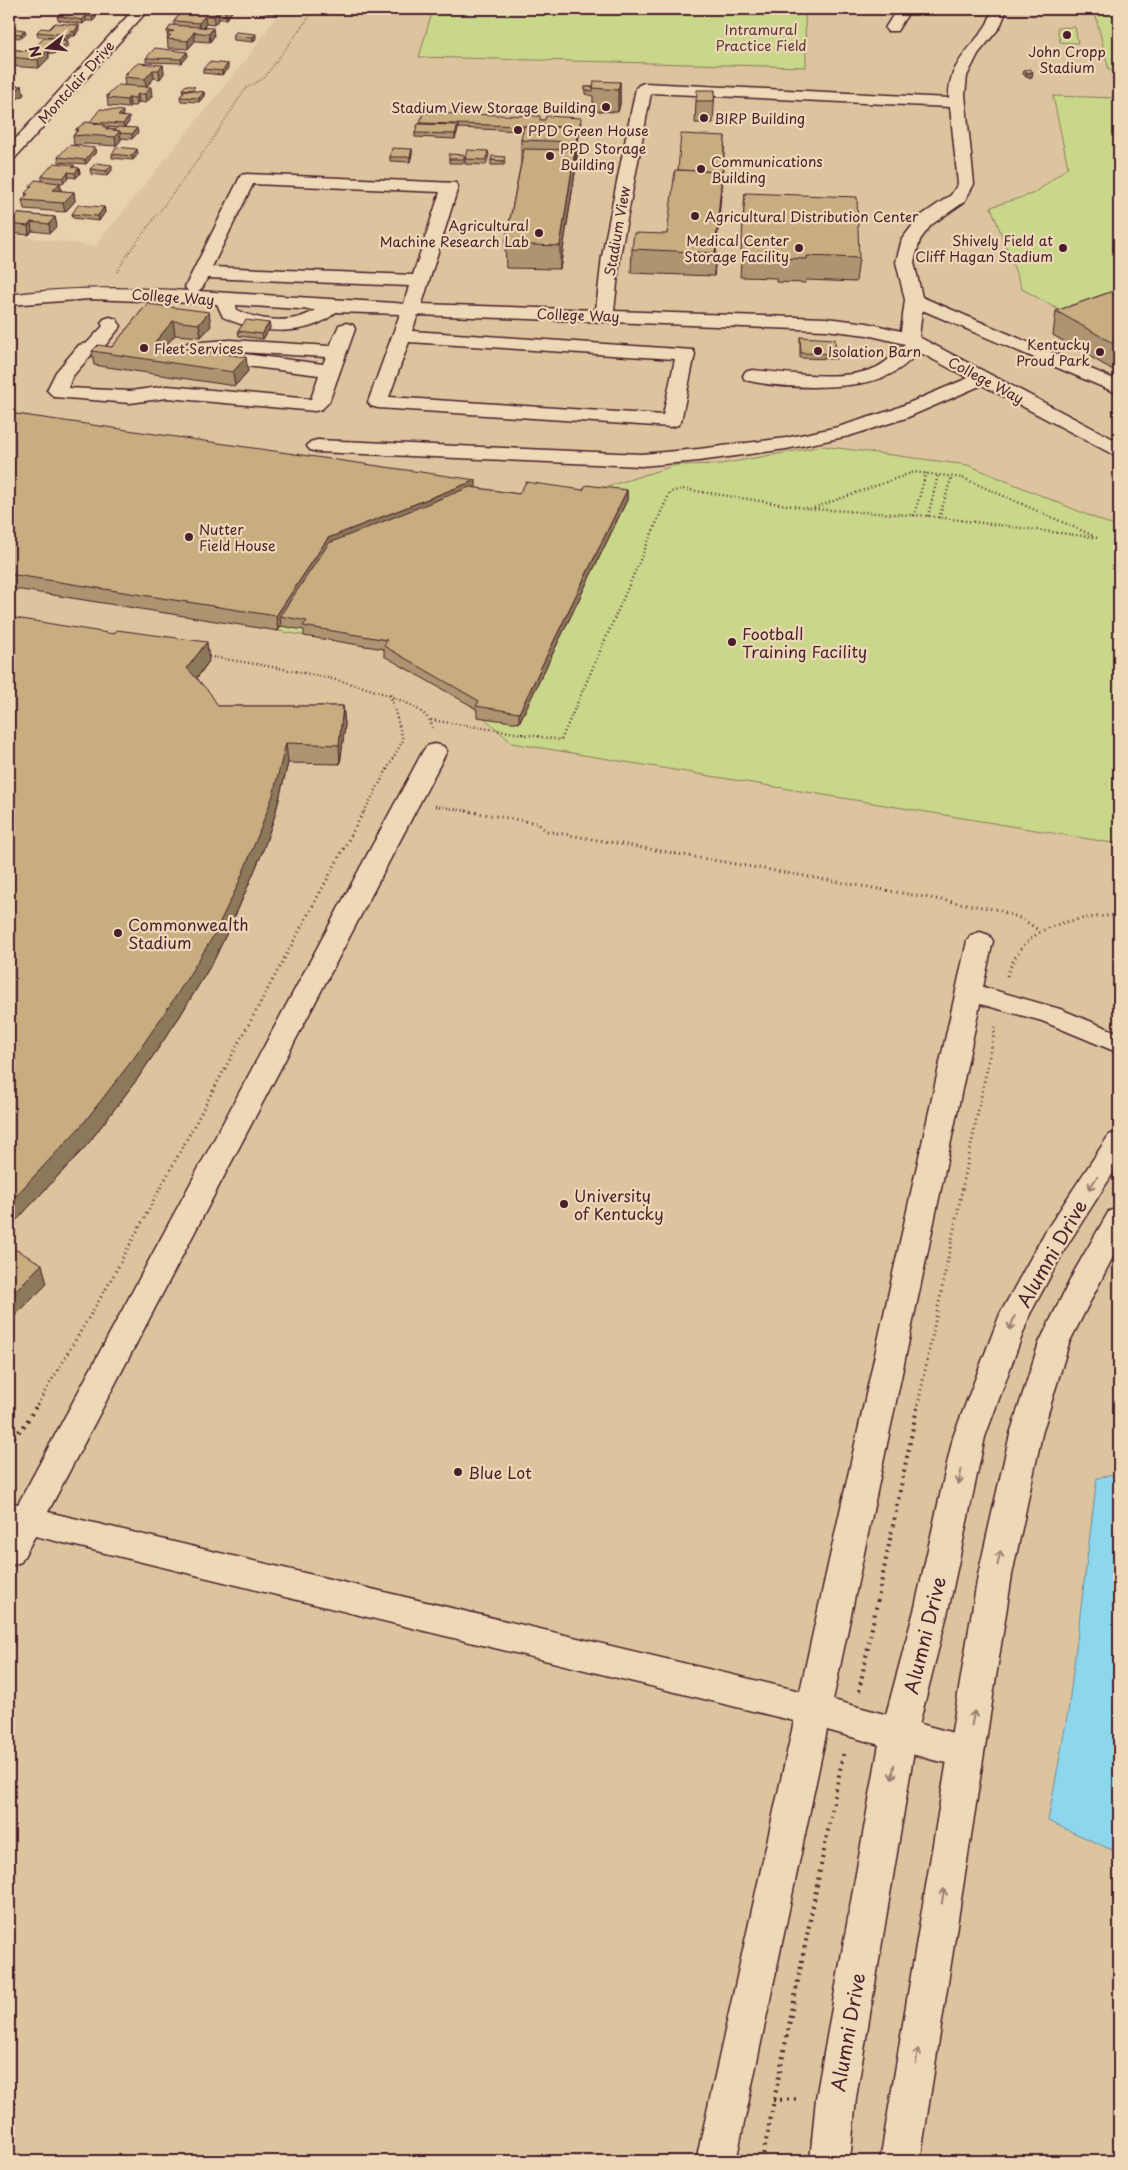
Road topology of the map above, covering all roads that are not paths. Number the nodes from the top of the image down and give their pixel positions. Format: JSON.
{"nodes":[{"id":1,"x":142,"y":9,"type":"edge"},
{"id":2,"x":904,"y":9,"type":"edge"},
{"id":3,"x":999,"y":10,"type":"edge"},
{"id":4,"x":892,"y":28,"type":"dead end"},
{"id":5,"x":958,"y":103,"type":"junction"},
{"id":6,"x":12,"y":148,"type":"edge"},
{"id":7,"x":202,"y":272,"type":"junction"},
{"id":8,"x":420,"y":281,"type":"junction"},
{"id":9,"x":140,"y":294,"type":"junction"},
{"id":10,"x":188,"y":298,"type":"junction"},
{"id":11,"x":9,"y":300,"type":"edge"},
{"id":12,"x":914,"y":300,"type":"junction"},
{"id":13,"x":412,"y":309,"type":"junction"},
{"id":14,"x":604,"y":316,"type":"junction"},
{"id":15,"x":692,"y":319,"type":"junction"},
{"id":16,"x":346,"y":329,"type":"dead end"},
{"id":17,"x":400,"y":336,"type":"junction"},
{"id":18,"x":913,"y":341,"type":"junction"},
{"id":19,"x":337,"y":352,"type":"junction"},
{"id":20,"x":686,"y":354,"type":"junction"},
{"id":21,"x":330,"y":371,"type":"junction"},
{"id":22,"x":752,"y":376,"type":"dead end"},
{"id":23,"x":983,"y":378,"type":"junction"},
{"id":24,"x":1119,"y":388,"type":"edge"},
{"id":25,"x":317,"y":446,"type":"dead end"},
{"id":26,"x":1119,"y":450,"type":"edge"},
{"id":27,"x":435,"y":751,"type":"road end"},
{"id":28,"x":980,"y":942,"type":"dead end"},
{"id":29,"x":969,"y":992,"type":"junction"},
{"id":30,"x":1119,"y":1044,"type":"edge"},
{"id":31,"x":1119,"y":1142,"type":"edge"},
{"id":32,"x":1119,"y":1219,"type":"edge"},
{"id":33,"x":17,"y":1518,"type":"edge"},
{"id":34,"x":9,"y":1552,"type":"edge"},
{"id":35,"x":814,"y":1710,"type":"junction"},
{"id":36,"x":899,"y":1733,"type":"junction"},
{"id":37,"x":966,"y":1752,"type":"junction"},
{"id":38,"x":716,"y":2161,"type":"edge"},
{"id":39,"x":830,"y":2161,"type":"edge"},
{"id":40,"x":900,"y":2161,"type":"edge"}],
"edges":[{"from":1,"to":6,"type":"street","name":"Montclair Drive"},
{"from":2,"to":4,"type":"street"},
{"from":3,"to":5,"type":"street"},
{"from":5,"to":12,"type":"street"},
{"from":5,"to":14,"type":"street","name":"Stadium View"},
{"from":7,"to":8,"type":"street"},
{"from":7,"to":8,"type":"street"},
{"from":7,"to":10,"type":"street"},
{"from":8,"to":13,"type":"street"},
{"from":9,"to":10,"type":"street","name":"College Way"},
{"from":9,"to":11,"type":"street","name":"College Way"},
{"from":9,"to":21,"type":"street"},
{"from":10,"to":13,"type":"street","name":"College Way"},
{"from":12,"to":18,"type":"street"},
{"from":12,"to":24,"type":"street"},
{"from":13,"to":14,"type":"street","name":"College Way"},
{"from":13,"to":17,"type":"street"},
{"from":14,"to":15,"type":"street","name":"College Way"},
{"from":15,"to":18,"type":"street","name":"College Way"},
{"from":15,"to":20,"type":"street"},
{"from":16,"to":19,"type":"street"},
{"from":17,"to":20,"type":"street"},
{"from":17,"to":20,"type":"street"},
{"from":18,"to":22,"type":"street"},
{"from":18,"to":23,"type":"street","name":"College Way"},
{"from":19,"to":21,"type":"street"},
{"from":19,"to":21,"type":"street"},
{"from":23,"to":25,"type":"street"},
{"from":23,"to":26,"type":"street","name":"College Way"},
{"from":27,"to":33,"type":"street"},
{"from":28,"to":29,"type":"street"},
{"from":29,"to":30,"type":"street"},
{"from":29,"to":35,"type":"street"},
{"from":31,"to":36,"type":"street","name":"Alumni Drive","one_way":true},
{"from":37,"to":32,"type":"street","one_way":true},
{"from":33,"to":34,"type":"street"},
{"from":33,"to":35,"type":"street"},
{"from":35,"to":36,"type":"street"},
{"from":35,"to":38,"type":"street"},
{"from":36,"to":37,"type":"street"},
{"from":36,"to":39,"type":"street","name":"Alumni Drive","one_way":true},
{"from":40,"to":37,"type":"street","one_way":true}]}
